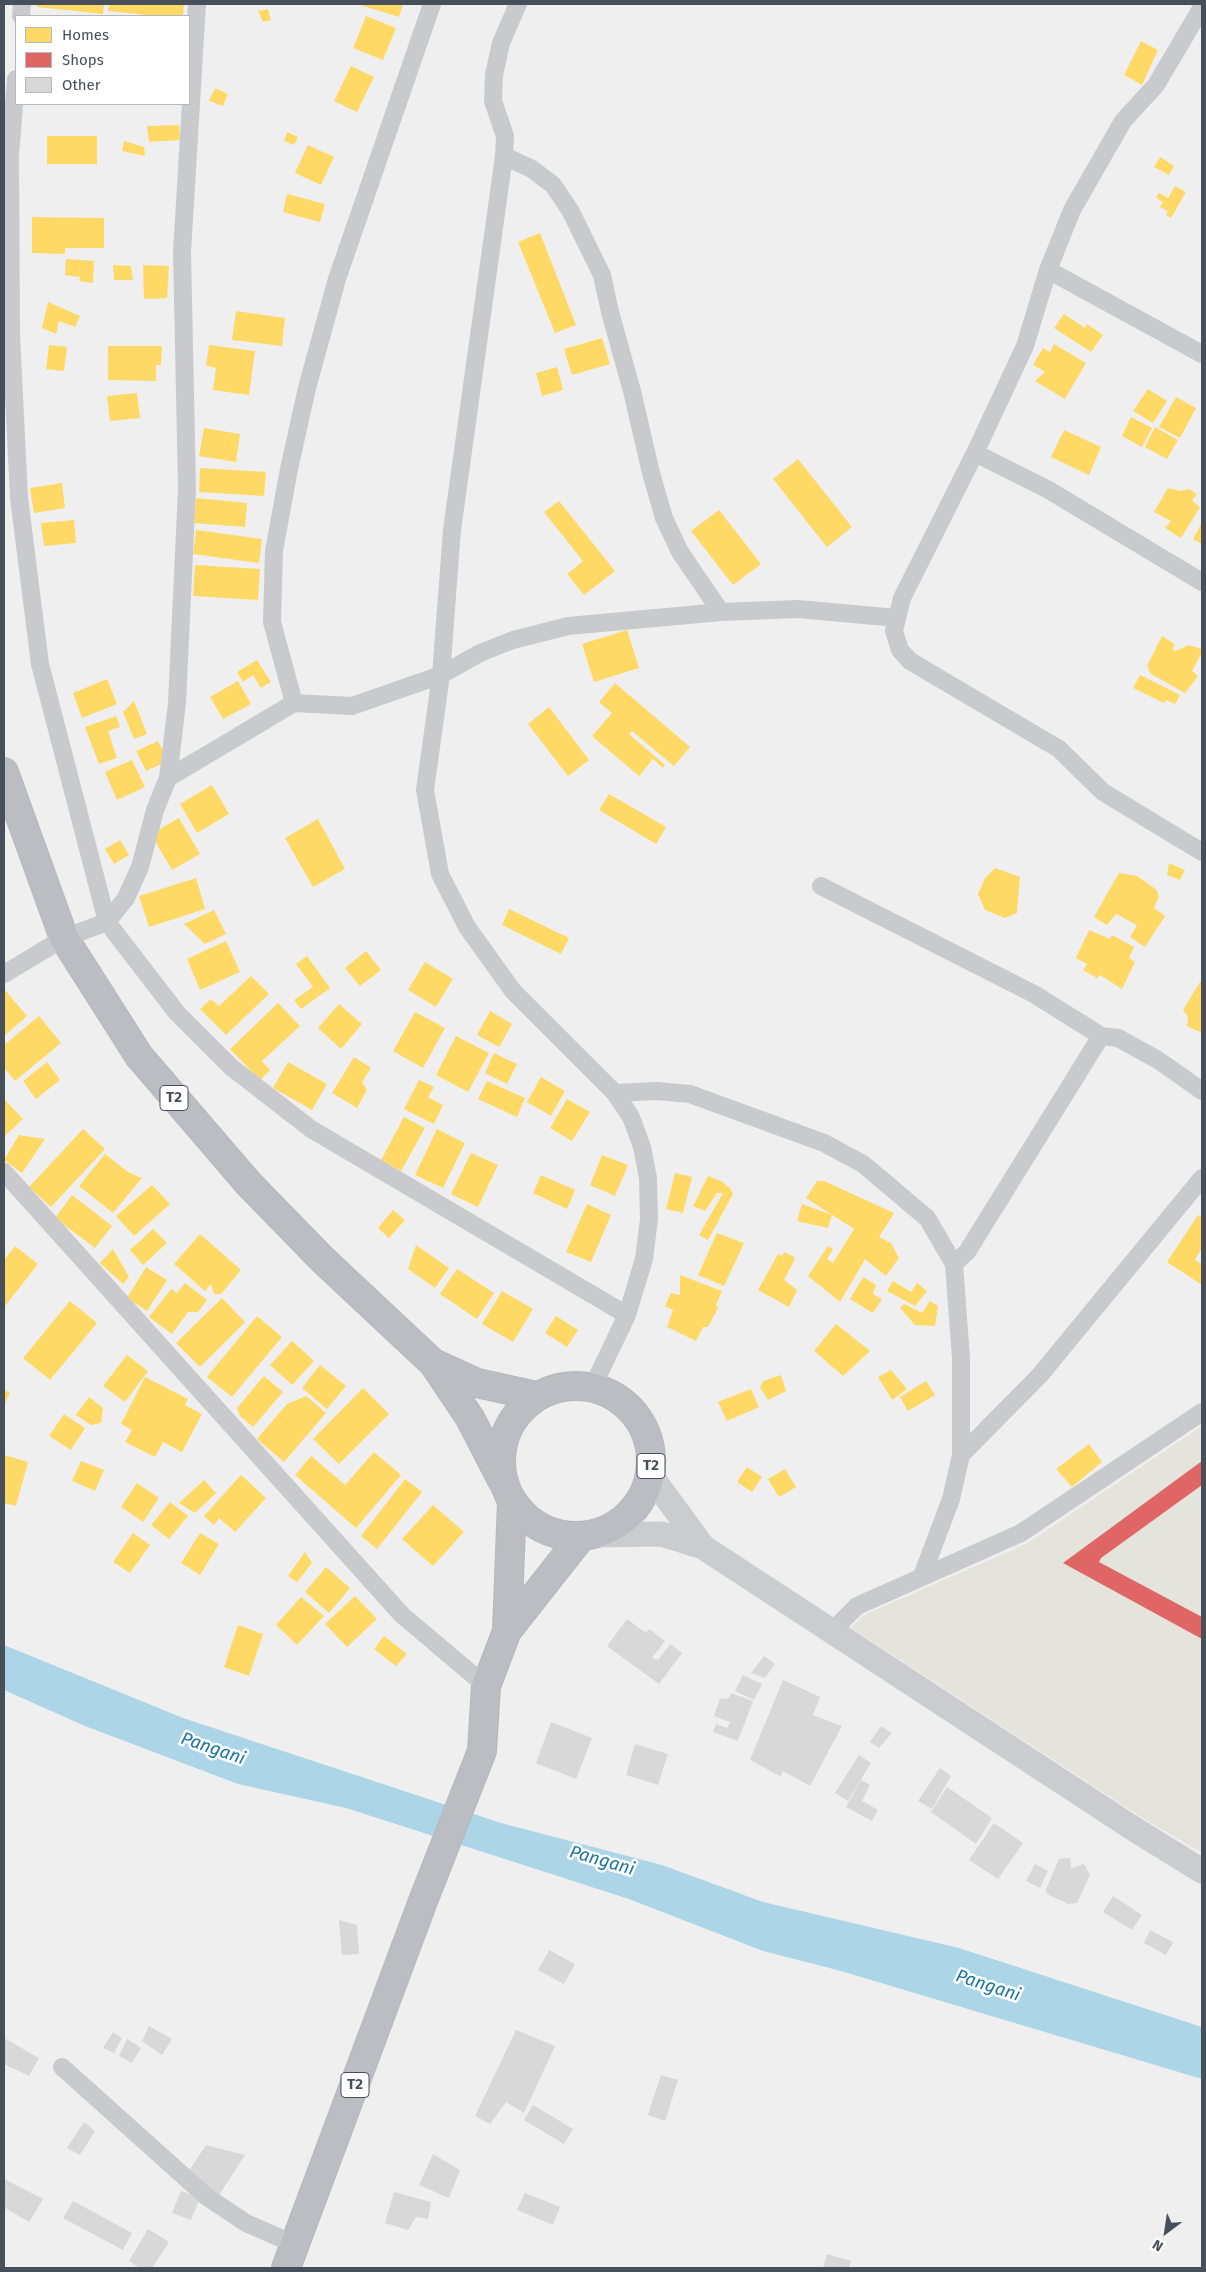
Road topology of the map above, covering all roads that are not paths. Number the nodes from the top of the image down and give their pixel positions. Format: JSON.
{"nodes":[{"id":1,"x":197,"y":4,"type":"edge"},
{"id":2,"x":432,"y":4,"type":"edge"},
{"id":3,"x":518,"y":4,"type":"edge"},
{"id":4,"x":1202,"y":7,"type":"edge"},
{"id":5,"x":15,"y":92,"type":"edge"},
{"id":6,"x":504,"y":156,"type":"junction"},
{"id":7,"x":1048,"y":270,"type":"junction"},
{"id":8,"x":1202,"y":354,"type":"edge"},
{"id":9,"x":975,"y":453,"type":"junction"},
{"id":10,"x":1202,"y":582,"type":"edge"},
{"id":11,"x":721,"y":612,"type":"junction"},
{"id":12,"x":898,"y":618,"type":"junction"},
{"id":13,"x":441,"y":675,"type":"junction"},
{"id":14,"x":294,"y":703,"type":"junction"},
{"id":15,"x":4,"y":772,"type":"edge"},
{"id":16,"x":168,"y":778,"type":"junction"},
{"id":17,"x":1202,"y":852,"type":"edge"},
{"id":18,"x":821,"y":886,"type":"dead end"},
{"id":19,"x":106,"y":922,"type":"junction"},
{"id":20,"x":64,"y":938,"type":"junction"},
{"id":21,"x":4,"y":974,"type":"edge"},
{"id":22,"x":1101,"y":1036,"type":"junction"},
{"id":23,"x":1202,"y":1091,"type":"edge"},
{"id":24,"x":615,"y":1093,"type":"junction"},
{"id":25,"x":4,"y":1172,"type":"edge"},
{"id":26,"x":1202,"y":1178,"type":"edge"},
{"id":27,"x":954,"y":1264,"type":"junction"},
{"id":28,"x":627,"y":1315,"type":"junction"},
{"id":29,"x":432,"y":1363,"type":"junction"},
{"id":30,"x":593,"y":1386,"type":"junction"},
{"id":31,"x":536,"y":1396,"type":"junction"},
{"id":32,"x":1202,"y":1412,"type":"edge"},
{"id":33,"x":961,"y":1455,"type":"junction"},
{"id":34,"x":651,"y":1476,"type":"junction"},
{"id":35,"x":507,"y":1490,"type":"junction"},
{"id":36,"x":587,"y":1536,"type":"junction"},
{"id":37,"x":703,"y":1547,"type":"junction"},
{"id":38,"x":922,"y":1576,"type":"junction"},
{"id":39,"x":507,"y":1631,"type":"junction"},
{"id":40,"x":830,"y":1632,"type":"junction"},
{"id":41,"x":486,"y":1686,"type":"junction"},
{"id":42,"x":1202,"y":1870,"type":"edge"},
{"id":43,"x":62,"y":2067,"type":"dead end"},
{"id":44,"x":291,"y":2257,"type":"edge"}],
"edges":[{"from":1,"to":16,"type":"street"},
{"from":2,"to":14,"type":"street"},
{"from":3,"to":6,"type":"street"},
{"from":4,"to":7,"type":"street"},
{"from":5,"to":19,"type":"street"},
{"from":6,"to":11,"type":"street"},
{"from":6,"to":13,"type":"street"},
{"from":7,"to":8,"type":"street"},
{"from":7,"to":9,"type":"street"},
{"from":9,"to":10,"type":"street"},
{"from":9,"to":12,"type":"street"},
{"from":11,"to":12,"type":"street"},
{"from":11,"to":13,"type":"street"},
{"from":12,"to":17,"type":"street"},
{"from":13,"to":14,"type":"street"},
{"from":13,"to":24,"type":"street"},
{"from":14,"to":16,"type":"street"},
{"from":15,"to":20,"type":"highway","number":"T2"},
{"from":16,"to":19,"type":"street"},
{"from":18,"to":22,"type":"street"},
{"from":19,"to":20,"type":"street"},
{"from":19,"to":28,"type":"street"},
{"from":20,"to":21,"type":"street"},
{"from":20,"to":29,"type":"highway","number":"T2"},
{"from":22,"to":23,"type":"street"},
{"from":22,"to":27,"type":"street"},
{"from":24,"to":27,"type":"street"},
{"from":24,"to":28,"type":"street"},
{"from":25,"to":41,"type":"street"},
{"from":26,"to":33,"type":"street"},
{"from":27,"to":33,"type":"street"},
{"from":28,"to":30,"type":"street"},
{"from":29,"to":31,"type":"highway","number":"T2"},
{"from":29,"to":35,"type":"highway","number":"T2"},
{"from":30,"to":31,"type":"highway","number":"T2"},
{"from":30,"to":34,"type":"highway","number":"T2"},
{"from":31,"to":35,"type":"highway","number":"T2"},
{"from":32,"to":38,"type":"street"},
{"from":33,"to":38,"type":"street"},
{"from":34,"to":36,"type":"highway","number":"T2"},
{"from":34,"to":37,"type":"main road"},
{"from":35,"to":36,"type":"highway","number":"T2"},
{"from":35,"to":39,"type":"highway","number":"T2"},
{"from":36,"to":37,"type":"main road"},
{"from":36,"to":39,"type":"highway","number":"T2"},
{"from":37,"to":40,"type":"main road"},
{"from":38,"to":40,"type":"street"},
{"from":39,"to":41,"type":"highway","number":"T2"},
{"from":40,"to":42,"type":"main road"},
{"from":41,"to":44,"type":"highway","number":"T2"},
{"from":43,"to":44,"type":"street"}]}
